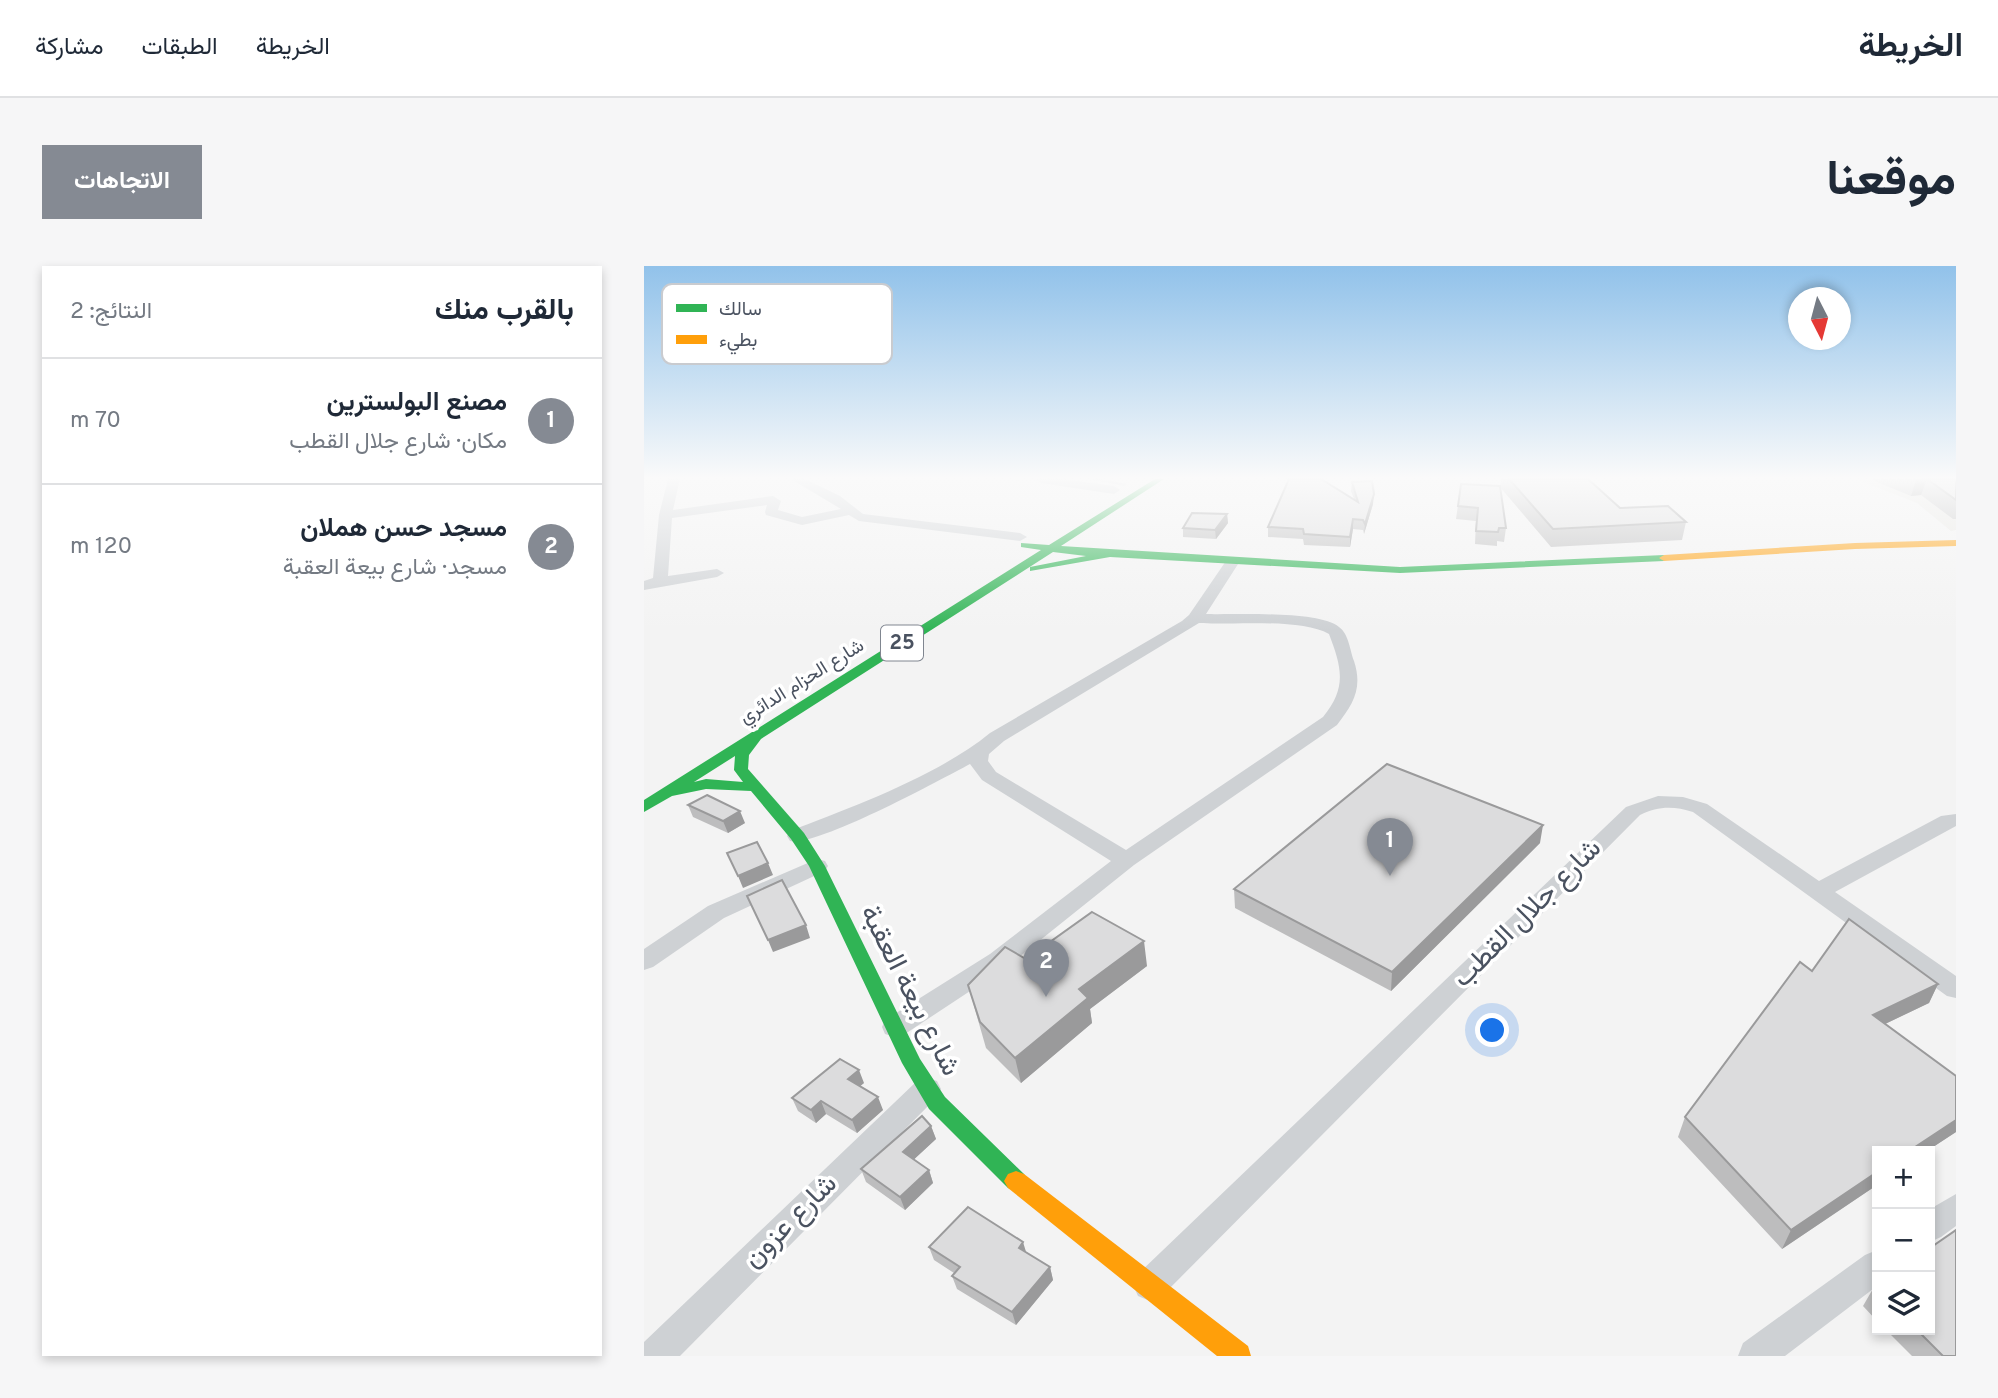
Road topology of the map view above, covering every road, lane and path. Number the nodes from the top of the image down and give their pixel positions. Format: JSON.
{"nodes":[{"id":1,"x":664,"y":530,"type":"edge"},
{"id":2,"x":962,"y":530,"type":"edge"},
{"id":3,"x":1046,"y":530,"type":"edge"},
{"id":4,"x":1079,"y":530,"type":"edge"},
{"id":5,"x":1091,"y":530,"type":"edge"},
{"id":6,"x":1032,"y":538,"type":"junction"},
{"id":7,"x":664,"y":542,"type":"junction"},
{"id":8,"x":1956,"y":543,"type":"edge"},
{"id":9,"x":1054,"y":546,"type":"junction"},
{"id":10,"x":644,"y":547,"type":"edge"},
{"id":11,"x":1113,"y":551,"type":"junction"},
{"id":12,"x":1233,"y":561,"type":"junction"},
{"id":13,"x":718,"y":573,"type":"dead end"},
{"id":14,"x":1005,"y":578,"type":"junction"},
{"id":15,"x":660,"y":581,"type":"junction"},
{"id":16,"x":644,"y":586,"type":"edge"},
{"id":17,"x":1195,"y":618,"type":"junction"},
{"id":18,"x":756,"y":736,"type":"junction"},
{"id":19,"x":979,"y":752,"type":"junction"},
{"id":20,"x":755,"y":787,"type":"junction"},
{"id":21,"x":668,"y":792,"type":"junction"},
{"id":22,"x":644,"y":807,"type":"edge"},
{"id":23,"x":1956,"y":820,"type":"edge"},
{"id":24,"x":798,"y":836,"type":"junction"},
{"id":25,"x":1126,"y":860,"type":"junction"},
{"id":26,"x":817,"y":866,"type":"junction"},
{"id":27,"x":1816,"y":892,"type":"junction"},
{"id":28,"x":644,"y":961,"type":"edge"},
{"id":29,"x":1956,"y":989,"type":"edge"},
{"id":30,"x":895,"y":1027,"type":"junction"},
{"id":31,"x":927,"y":1089,"type":"junction"},
{"id":32,"x":1956,"y":1208,"type":"edge"},
{"id":33,"x":1935,"y":1223,"type":"edge"},
{"id":34,"x":1872,"y":1270,"type":"edge"},
{"id":35,"x":1150,"y":1285,"type":"junction"},
{"id":36,"x":1233,"y":1354,"type":"edge"},
{"id":37,"x":655,"y":1356,"type":"edge"},
{"id":38,"x":1756,"y":1356,"type":"edge"}],
"edges":[{"from":1,"to":7,"type":"street"},
{"from":2,"to":6,"type":"street"},
{"from":3,"to":6,"type":"street"},
{"from":4,"to":9,"type":"street","name":"شارع الحزام الدائري","number":"25"},
{"from":5,"to":11,"type":"street"},
{"from":6,"to":9,"type":"street"},
{"from":7,"to":10,"type":"street"},
{"from":7,"to":15,"type":"street"},
{"from":8,"to":12,"type":"street"},
{"from":9,"to":11,"type":"street"},
{"from":9,"to":14,"type":"street","name":"شارع الحزام الدائري","number":"25"},
{"from":11,"to":12,"type":"street"},
{"from":11,"to":14,"type":"street"},
{"from":12,"to":17,"type":"street"},
{"from":13,"to":15,"type":"street"},
{"from":14,"to":18,"type":"street","name":"شارع الحزام الدائري","number":"25"},
{"from":15,"to":16,"type":"street"},
{"from":17,"to":19,"type":"street"},
{"from":17,"to":25,"type":"street"},
{"from":18,"to":20,"type":"street","name":"شارع بيعة العقبة"},
{"from":18,"to":21,"type":"street","name":"شارع الحزام الدائري","number":"25"},
{"from":19,"to":24,"type":"street"},
{"from":19,"to":25,"type":"street"},
{"from":20,"to":21,"type":"street"},
{"from":20,"to":24,"type":"street","name":"شارع بيعة العقبة"},
{"from":21,"to":22,"type":"street","name":"شارع الحزام الدائري","number":"25"},
{"from":23,"to":27,"type":"street"},
{"from":24,"to":26,"type":"street","name":"شارع بيعة العقبة"},
{"from":25,"to":30,"type":"street"},
{"from":26,"to":28,"type":"street"},
{"from":26,"to":30,"type":"street","name":"شارع بيعة العقبة"},
{"from":27,"to":29,"type":"street","name":"شارع جلال القطب"},
{"from":27,"to":35,"type":"street","name":"شارع جلال القطب"},
{"from":30,"to":31,"type":"street","name":"شارع بيعة العقبة"},
{"from":31,"to":35,"type":"street","name":"شارع بيعة العقبة"},
{"from":31,"to":37,"type":"street","name":"شارع عزون"},
{"from":32,"to":33,"type":"street"},
{"from":34,"to":38,"type":"street"},
{"from":35,"to":36,"type":"street","name":"شارع بيعة العقبة"}]}
